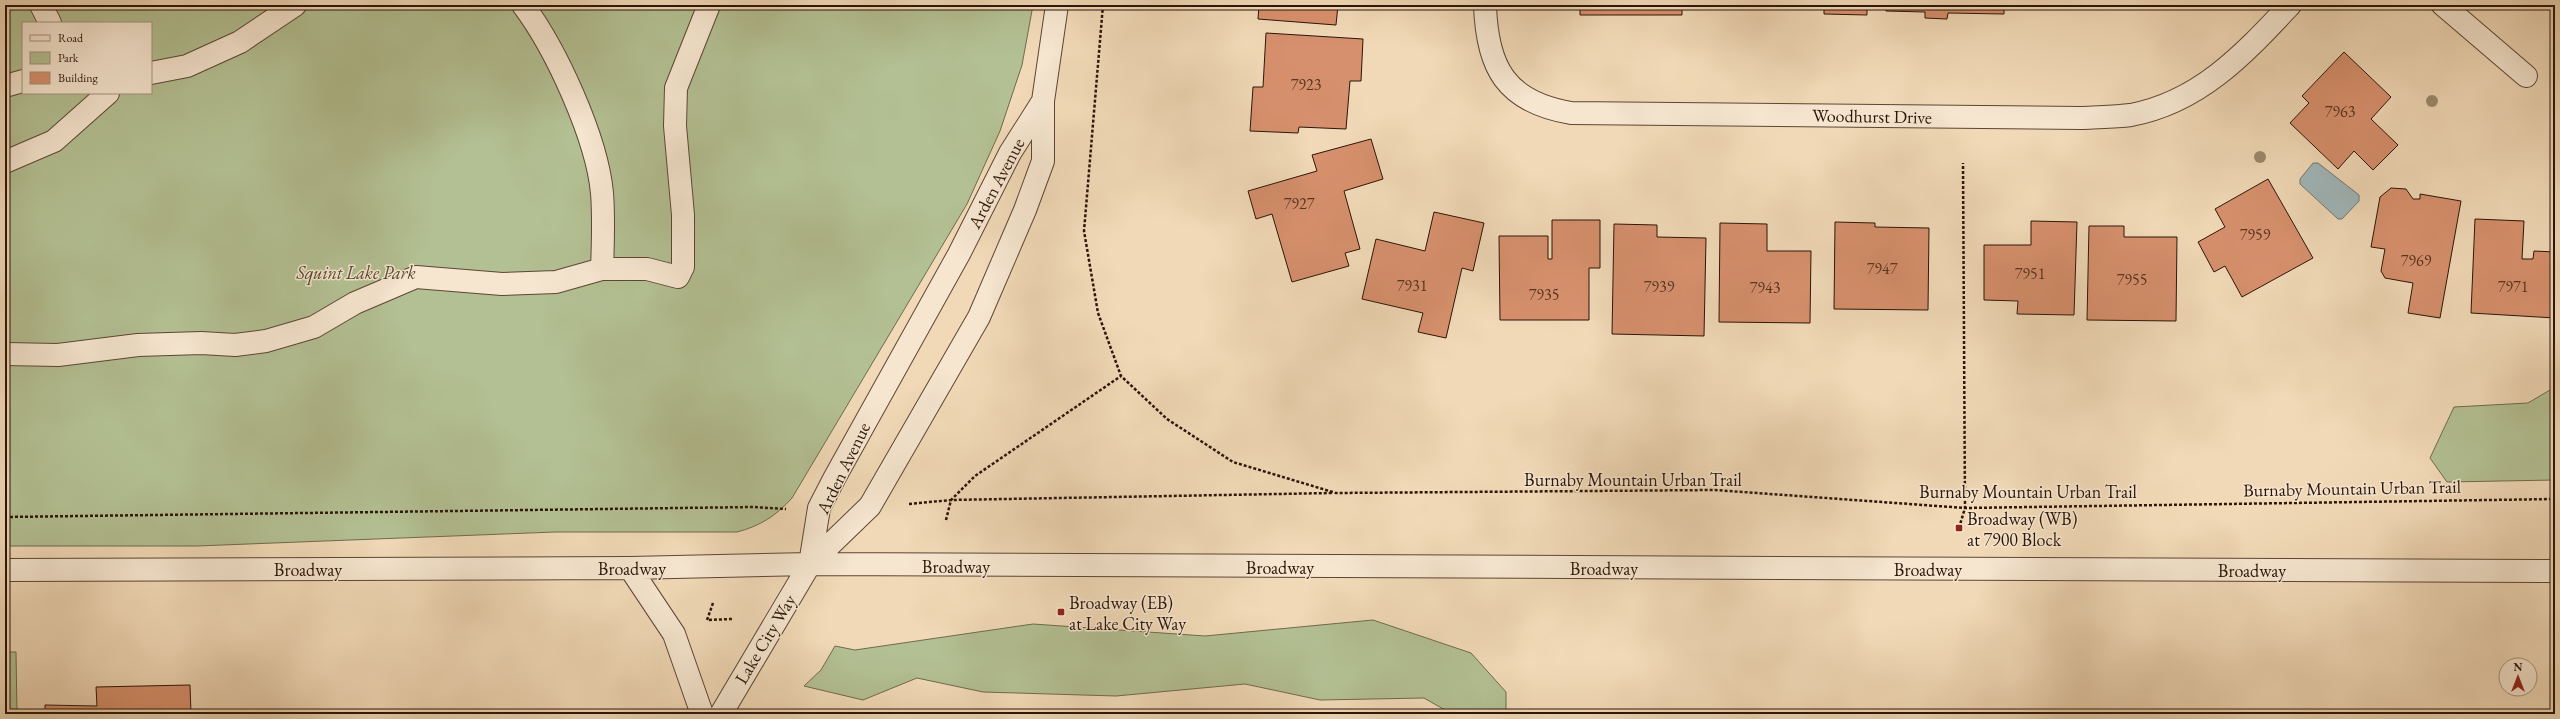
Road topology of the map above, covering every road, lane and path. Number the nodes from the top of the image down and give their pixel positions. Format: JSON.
{"nodes":[{"id":1,"x":41,"y":5,"type":"edge"},
{"id":2,"x":295,"y":5,"type":"edge"},
{"id":3,"x":523,"y":5,"type":"edge"},
{"id":4,"x":709,"y":5,"type":"edge"},
{"id":5,"x":1057,"y":5,"type":"edge"},
{"id":6,"x":1103,"y":5,"type":"edge"},
{"id":7,"x":1485,"y":5,"type":"edge"},
{"id":8,"x":2290,"y":5,"type":"edge"},
{"id":9,"x":2443,"y":5,"type":"edge"},
{"id":10,"x":50,"y":22,"type":"edge"},
{"id":11,"x":152,"y":73,"type":"edge"},
{"id":12,"x":2526,"y":76,"type":"dead end"},
{"id":13,"x":22,"y":82,"type":"edge"},
{"id":14,"x":5,"y":86,"type":"edge"},
{"id":15,"x":107,"y":94,"type":"edge"},
{"id":16,"x":1043,"y":102,"type":"junction"},
{"id":17,"x":5,"y":162,"type":"edge"},
{"id":18,"x":1963,"y":163,"type":"dead end"},
{"id":19,"x":602,"y":270,"type":"junction"},
{"id":20,"x":5,"y":354,"type":"edge"},
{"id":21,"x":1121,"y":376,"type":"junction"},
{"id":22,"x":1336,"y":493,"type":"junction"},
{"id":23,"x":2555,"y":499,"type":"edge"},
{"id":24,"x":951,"y":500,"type":"junction"},
{"id":25,"x":926,"y":504,"type":"dead end"},
{"id":26,"x":1965,"y":508,"type":"junction"},
{"id":27,"x":783,"y":509,"type":"dead end"},
{"id":28,"x":5,"y":517,"type":"edge"},
{"id":29,"x":946,"y":520,"type":"dead end"},
{"id":30,"x":1959,"y":528,"type":"dead end"},
{"id":31,"x":810,"y":564,"type":"junction"},
{"id":32,"x":630,"y":568,"type":"junction"},
{"id":33,"x":5,"y":570,"type":"edge"},
{"id":34,"x":2555,"y":571,"type":"edge"},
{"id":35,"x":713,"y":603,"type":"dead end"},
{"id":36,"x":732,"y":619,"type":"dead end"},
{"id":37,"x":702,"y":714,"type":"edge"},
{"id":38,"x":721,"y":714,"type":"edge"}],
"edges":[{"from":1,"to":10,"type":"street"},
{"from":2,"to":11,"type":"street"},
{"from":3,"to":19,"type":"street"},
{"from":4,"to":19,"type":"street"},
{"from":5,"to":16,"type":"street","name":"Arden Avenue"},
{"from":6,"to":21,"type":"path","name":"Burnaby Mountain Urban Trail"},
{"from":7,"to":8,"type":"street","name":"Woodhurst Drive"},
{"from":9,"to":12,"type":"street"},
{"from":13,"to":14,"type":"street"},
{"from":15,"to":17,"type":"street"},
{"from":16,"to":31,"type":"street","name":"Arden Avenue"},
{"from":16,"to":31,"type":"street","name":"Arden Avenue"},
{"from":18,"to":26,"type":"path"},
{"from":19,"to":20,"type":"street"},
{"from":21,"to":22,"type":"path","name":"Burnaby Mountain Urban Trail"},
{"from":21,"to":24,"type":"path"},
{"from":22,"to":24,"type":"path"},
{"from":22,"to":26,"type":"path","name":"Burnaby Mountain Urban Trail"},
{"from":23,"to":26,"type":"path","name":"Burnaby Mountain Urban Trail"},
{"from":24,"to":25,"type":"path"},
{"from":24,"to":29,"type":"path"},
{"from":26,"to":30,"type":"path"},
{"from":27,"to":28,"type":"path"},
{"from":31,"to":32,"type":"street","name":"Broadway"},
{"from":31,"to":34,"type":"street","name":"Broadway"},
{"from":31,"to":38,"type":"street","name":"Lake City Way"},
{"from":32,"to":33,"type":"street","name":"Broadway"},
{"from":32,"to":37,"type":"street"},
{"from":35,"to":36,"type":"path"}]}
